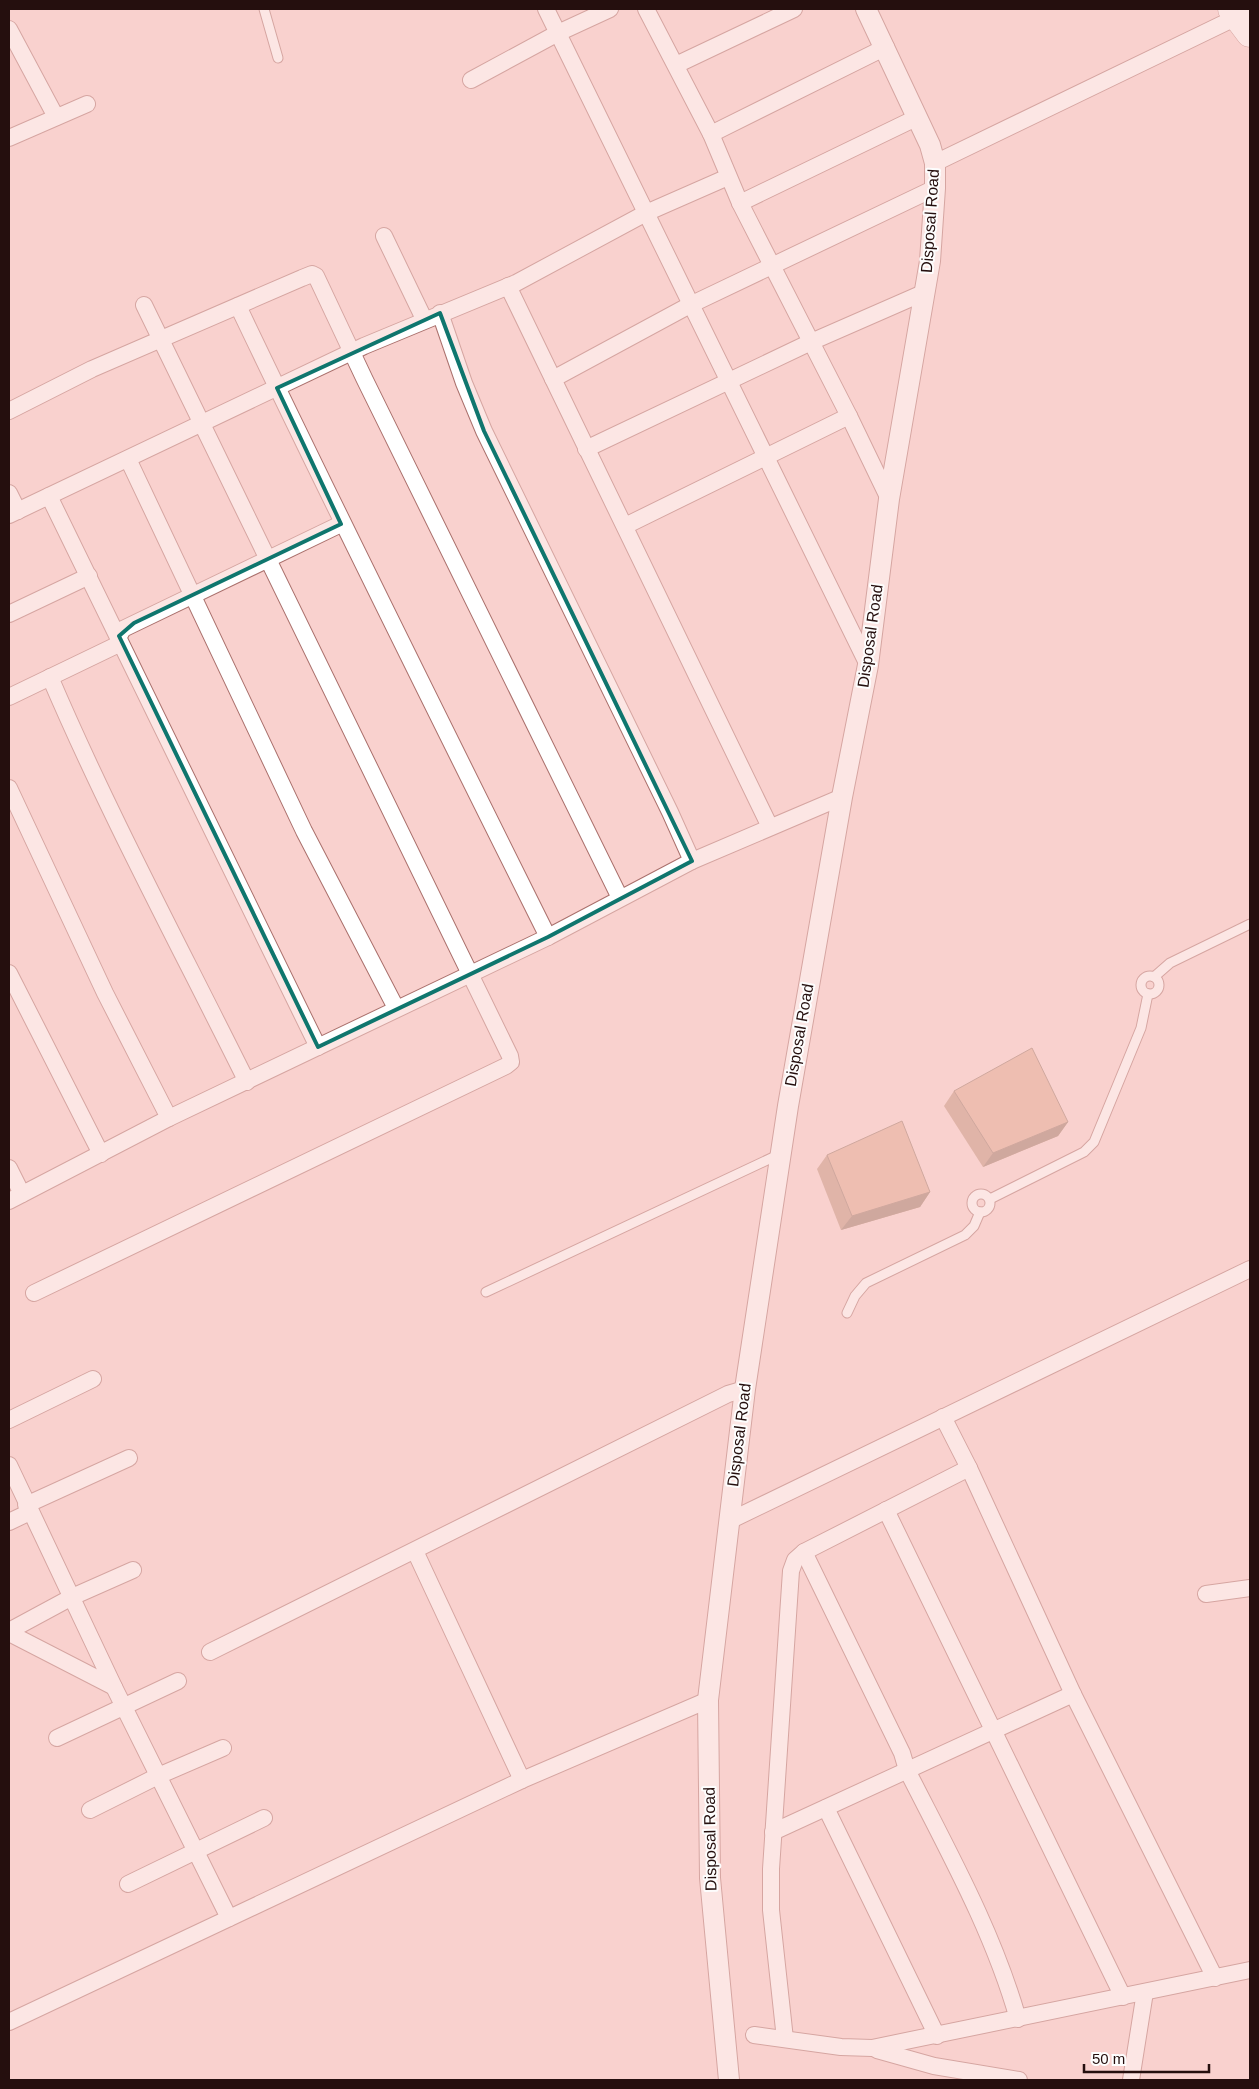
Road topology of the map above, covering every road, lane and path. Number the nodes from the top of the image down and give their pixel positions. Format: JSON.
{"nodes":[{"id":1,"x":264,"y":9,"type":"edge"},
{"id":2,"x":546,"y":9,"type":"edge"},
{"id":3,"x":610,"y":9,"type":"edge"},
{"id":4,"x":646,"y":9,"type":"edge"},
{"id":5,"x":794,"y":9,"type":"edge"},
{"id":6,"x":866,"y":9,"type":"edge"},
{"id":7,"x":1240,"y":19,"type":"edge"},
{"id":8,"x":9,"y":29,"type":"edge"},
{"id":9,"x":558,"y":33,"type":"junction"},
{"id":10,"x":886,"y":47,"type":"junction"},
{"id":11,"x":278,"y":58,"type":"dead end"},
{"id":12,"x":676,"y":65,"type":"junction"},
{"id":13,"x":471,"y":80,"type":"dead end"},
{"id":14,"x":87,"y":104,"type":"dead end"},
{"id":15,"x":56,"y":117,"type":"junction"},
{"id":16,"x":918,"y":117,"type":"junction"},
{"id":17,"x":711,"y":134,"type":"junction"},
{"id":18,"x":9,"y":138,"type":"edge"},
{"id":19,"x":935,"y":163,"type":"junction"},
{"id":20,"x":728,"y":177,"type":"junction"},
{"id":21,"x":935,"y":188,"type":"junction"},
{"id":22,"x":740,"y":203,"type":"junction"},
{"id":23,"x":646,"y":213,"type":"junction"},
{"id":24,"x":384,"y":236,"type":"dead end"},
{"id":25,"x":772,"y":266,"type":"junction"},
{"id":26,"x":508,"y":286,"type":"junction"},
{"id":27,"x":923,"y":293,"type":"junction"},
{"id":28,"x":144,"y":305,"type":"dead end"},
{"id":29,"x":690,"y":305,"type":"junction"},
{"id":30,"x":238,"y":306,"type":"junction"},
{"id":31,"x":432,"y":316,"type":"junction"},
{"id":32,"x":160,"y":338,"type":"junction"},
{"id":33,"x":811,"y":342,"type":"junction"},
{"id":34,"x":352,"y":351,"type":"junction"},
{"id":35,"x":553,"y":379,"type":"junction"},
{"id":36,"x":729,"y":382,"type":"junction"},
{"id":37,"x":277,"y":388,"type":"junction"},
{"id":38,"x":9,"y":411,"type":"edge"},
{"id":39,"x":849,"y":416,"type":"junction"},
{"id":40,"x":202,"y":424,"type":"junction"},
{"id":41,"x":586,"y":449,"type":"junction"},
{"id":42,"x":766,"y":456,"type":"junction"},
{"id":43,"x":128,"y":459,"type":"junction"},
{"id":44,"x":9,"y":493,"type":"edge"},
{"id":45,"x":49,"y":496,"type":"junction"},
{"id":46,"x":889,"y":499,"type":"junction"},
{"id":47,"x":13,"y":513,"type":"edge"},
{"id":48,"x":341,"y":524,"type":"junction"},
{"id":49,"x":625,"y":526,"type":"junction"},
{"id":50,"x":269,"y":559,"type":"junction"},
{"id":51,"x":89,"y":576,"type":"junction"},
{"id":52,"x":192,"y":596,"type":"junction"},
{"id":53,"x":9,"y":614,"type":"edge"},
{"id":54,"x":119,"y":636,"type":"junction"},
{"id":55,"x":868,"y":665,"type":"junction"},
{"id":56,"x":50,"y":677,"type":"junction"},
{"id":57,"x":9,"y":697,"type":"edge"},
{"id":58,"x":9,"y":788,"type":"edge"},
{"id":59,"x":842,"y":797,"type":"junction"},
{"id":60,"x":770,"y":827,"type":"junction"},
{"id":61,"x":692,"y":861,"type":"junction"},
{"id":62,"x":620,"y":898,"type":"junction"},
{"id":63,"x":1250,"y":924,"type":"edge"},
{"id":64,"x":548,"y":937,"type":"junction"},
{"id":65,"x":9,"y":973,"type":"edge"},
{"id":66,"x":472,"y":974,"type":"junction"},
{"id":67,"x":396,"y":1008,"type":"junction"},
{"id":68,"x":318,"y":1047,"type":"junction"},
{"id":69,"x":246,"y":1082,"type":"junction"},
{"id":70,"x":169,"y":1118,"type":"junction"},
{"id":71,"x":100,"y":1154,"type":"junction"},
{"id":72,"x":780,"y":1154,"type":"junction"},
{"id":73,"x":9,"y":1168,"type":"edge"},
{"id":74,"x":15,"y":1197,"type":"edge"},
{"id":75,"x":990,"y":1199,"type":"junction"},
{"id":76,"x":980,"y":1212,"type":"junction"},
{"id":77,"x":1250,"y":1269,"type":"edge"},
{"id":78,"x":486,"y":1292,"type":"dead end"},
{"id":79,"x":34,"y":1293,"type":"dead end"},
{"id":80,"x":847,"y":1313,"type":"dead end"},
{"id":81,"x":93,"y":1379,"type":"dead end"},
{"id":82,"x":745,"y":1390,"type":"junction"},
{"id":83,"x":943,"y":1416,"type":"junction"},
{"id":84,"x":9,"y":1420,"type":"edge"},
{"id":85,"x":129,"y":1458,"type":"dead end"},
{"id":86,"x":9,"y":1466,"type":"edge"},
{"id":87,"x":969,"y":1468,"type":"junction"},
{"id":88,"x":28,"y":1509,"type":"junction"},
{"id":89,"x":886,"y":1510,"type":"junction"},
{"id":90,"x":729,"y":1521,"type":"junction"},
{"id":91,"x":9,"y":1522,"type":"edge"},
{"id":92,"x":415,"y":1551,"type":"junction"},
{"id":93,"x":804,"y":1552,"type":"junction"},
{"id":94,"x":133,"y":1570,"type":"dead end"},
{"id":95,"x":1250,"y":1588,"type":"edge"},
{"id":96,"x":1206,"y":1594,"type":"dead end"},
{"id":97,"x":72,"y":1597,"type":"junction"},
{"id":98,"x":9,"y":1632,"type":"edge"},
{"id":99,"x":210,"y":1652,"type":"dead end"},
{"id":100,"x":178,"y":1681,"type":"dead end"},
{"id":101,"x":114,"y":1687,"type":"junction"},
{"id":102,"x":1073,"y":1694,"type":"junction"},
{"id":103,"x":708,"y":1700,"type":"junction"},
{"id":104,"x":123,"y":1706,"type":"junction"},
{"id":105,"x":994,"y":1730,"type":"junction"},
{"id":106,"x":56,"y":1738,"type":"dead end"},
{"id":107,"x":223,"y":1748,"type":"dead end"},
{"id":108,"x":907,"y":1770,"type":"junction"},
{"id":109,"x":158,"y":1776,"type":"junction"},
{"id":110,"x":522,"y":1780,"type":"junction"},
{"id":111,"x":826,"y":1808,"type":"junction"},
{"id":112,"x":90,"y":1810,"type":"dead end"},
{"id":113,"x":264,"y":1818,"type":"dead end"},
{"id":114,"x":773,"y":1832,"type":"junction"},
{"id":115,"x":196,"y":1851,"type":"junction"},
{"id":116,"x":128,"y":1884,"type":"dead end"},
{"id":117,"x":229,"y":1918,"type":"junction"},
{"id":118,"x":1250,"y":1970,"type":"edge"},
{"id":119,"x":1215,"y":1978,"type":"junction"},
{"id":120,"x":1145,"y":1992,"type":"junction"},
{"id":121,"x":1123,"y":1997,"type":"junction"},
{"id":122,"x":1018,"y":2019,"type":"junction"},
{"id":123,"x":9,"y":2022,"type":"edge"},
{"id":124,"x":754,"y":2035,"type":"dead end"},
{"id":125,"x":937,"y":2036,"type":"junction"},
{"id":126,"x":785,"y":2039,"type":"junction"},
{"id":127,"x":872,"y":2048,"type":"junction"},
{"id":128,"x":729,"y":2080,"type":"edge"},
{"id":129,"x":1019,"y":2080,"type":"edge"},
{"id":130,"x":1130,"y":2080,"type":"edge"}],
"edges":[{"from":1,"to":11,"type":"lane"},
{"from":2,"to":9,"type":"street"},
{"from":3,"to":9,"type":"street"},
{"from":4,"to":12,"type":"street"},
{"from":5,"to":12,"type":"street"},
{"from":6,"to":10,"type":"street","name":"Disposal Road"},
{"from":7,"to":19,"type":"street"},
{"from":8,"to":15,"type":"street"},
{"from":9,"to":13,"type":"street"},
{"from":9,"to":23,"type":"street"},
{"from":10,"to":16,"type":"street","name":"Disposal Road"},
{"from":10,"to":17,"type":"street"},
{"from":12,"to":17,"type":"street"},
{"from":14,"to":15,"type":"street"},
{"from":15,"to":18,"type":"street"},
{"from":16,"to":19,"type":"street","name":"Disposal Road"},
{"from":16,"to":22,"type":"street"},
{"from":17,"to":20,"type":"street"},
{"from":19,"to":21,"type":"street","name":"Disposal Road"},
{"from":20,"to":22,"type":"street"},
{"from":20,"to":23,"type":"street"},
{"from":21,"to":25,"type":"street"},
{"from":21,"to":27,"type":"street","name":"Disposal Road"},
{"from":22,"to":25,"type":"street"},
{"from":23,"to":26,"type":"street"},
{"from":23,"to":29,"type":"street"},
{"from":24,"to":31,"type":"street"},
{"from":25,"to":29,"type":"street"},
{"from":25,"to":33,"type":"street"},
{"from":26,"to":31,"type":"street"},
{"from":26,"to":35,"type":"street"},
{"from":27,"to":33,"type":"street"},
{"from":27,"to":46,"type":"street","name":"Disposal Road"},
{"from":28,"to":32,"type":"street"},
{"from":29,"to":35,"type":"street"},
{"from":29,"to":36,"type":"street"},
{"from":30,"to":32,"type":"street"},
{"from":30,"to":34,"type":"street"},
{"from":30,"to":37,"type":"street"},
{"from":31,"to":34,"type":"street"},
{"from":31,"to":61,"type":"street"},
{"from":32,"to":38,"type":"street"},
{"from":32,"to":40,"type":"street"},
{"from":33,"to":36,"type":"street"},
{"from":33,"to":39,"type":"street"},
{"from":34,"to":37,"type":"street"},
{"from":34,"to":62,"type":"street"},
{"from":35,"to":41,"type":"street"},
{"from":36,"to":41,"type":"street"},
{"from":36,"to":42,"type":"street"},
{"from":37,"to":40,"type":"street"},
{"from":37,"to":48,"type":"street"},
{"from":39,"to":42,"type":"street"},
{"from":39,"to":46,"type":"street"},
{"from":40,"to":43,"type":"street"},
{"from":40,"to":50,"type":"street"},
{"from":41,"to":49,"type":"street"},
{"from":42,"to":49,"type":"street"},
{"from":42,"to":55,"type":"street"},
{"from":43,"to":45,"type":"street"},
{"from":43,"to":52,"type":"street"},
{"from":44,"to":47,"type":"street"},
{"from":45,"to":47,"type":"street"},
{"from":45,"to":51,"type":"street"},
{"from":46,"to":55,"type":"street","name":"Disposal Road"},
{"from":48,"to":50,"type":"street"},
{"from":48,"to":64,"type":"street"},
{"from":49,"to":60,"type":"street"},
{"from":50,"to":52,"type":"street"},
{"from":50,"to":66,"type":"street"},
{"from":51,"to":53,"type":"street"},
{"from":51,"to":54,"type":"street"},
{"from":52,"to":54,"type":"street"},
{"from":52,"to":67,"type":"street"},
{"from":54,"to":56,"type":"street"},
{"from":54,"to":68,"type":"street"},
{"from":55,"to":59,"type":"street","name":"Disposal Road"},
{"from":56,"to":57,"type":"street"},
{"from":56,"to":69,"type":"street"},
{"from":58,"to":70,"type":"street"},
{"from":59,"to":60,"type":"street"},
{"from":59,"to":72,"type":"street","name":"Disposal Road"},
{"from":60,"to":61,"type":"street"},
{"from":61,"to":62,"type":"street"},
{"from":62,"to":64,"type":"street"},
{"from":63,"to":75,"type":"lane"},
{"from":64,"to":66,"type":"street"},
{"from":65,"to":71,"type":"street"},
{"from":66,"to":67,"type":"street"},
{"from":66,"to":79,"type":"street"},
{"from":67,"to":68,"type":"street"},
{"from":68,"to":69,"type":"street"},
{"from":69,"to":70,"type":"street"},
{"from":70,"to":71,"type":"street"},
{"from":71,"to":74,"type":"street"},
{"from":72,"to":78,"type":"lane"},
{"from":72,"to":82,"type":"street","name":"Disposal Road"},
{"from":73,"to":74,"type":"street"},
{"from":75,"to":76,"type":"lane"},
{"from":75,"to":76,"type":"lane"},
{"from":76,"to":80,"type":"lane"},
{"from":77,"to":83,"type":"street"},
{"from":81,"to":84,"type":"street"},
{"from":82,"to":90,"type":"street","name":"Disposal Road"},
{"from":82,"to":92,"type":"street"},
{"from":83,"to":87,"type":"street"},
{"from":83,"to":90,"type":"street"},
{"from":85,"to":88,"type":"street"},
{"from":86,"to":88,"type":"street"},
{"from":87,"to":89,"type":"street"},
{"from":87,"to":102,"type":"street"},
{"from":88,"to":91,"type":"street"},
{"from":88,"to":97,"type":"street"},
{"from":89,"to":93,"type":"street"},
{"from":89,"to":105,"type":"street"},
{"from":90,"to":103,"type":"street","name":"Disposal Road"},
{"from":92,"to":99,"type":"street"},
{"from":92,"to":110,"type":"street"},
{"from":93,"to":108,"type":"street"},
{"from":93,"to":114,"type":"street"},
{"from":94,"to":97,"type":"street"},
{"from":95,"to":96,"type":"street"},
{"from":97,"to":98,"type":"street"},
{"from":97,"to":101,"type":"street"},
{"from":98,"to":101,"type":"street"},
{"from":100,"to":104,"type":"street"},
{"from":101,"to":104,"type":"street"},
{"from":102,"to":105,"type":"street"},
{"from":102,"to":119,"type":"street"},
{"from":103,"to":110,"type":"street"},
{"from":103,"to":128,"type":"street","name":"Disposal Road"},
{"from":104,"to":106,"type":"street"},
{"from":104,"to":109,"type":"street"},
{"from":105,"to":108,"type":"street"},
{"from":105,"to":121,"type":"street"},
{"from":107,"to":109,"type":"street"},
{"from":108,"to":111,"type":"street"},
{"from":108,"to":122,"type":"street"},
{"from":109,"to":112,"type":"street"},
{"from":109,"to":115,"type":"street"},
{"from":110,"to":117,"type":"street"},
{"from":111,"to":114,"type":"street"},
{"from":111,"to":125,"type":"street"},
{"from":113,"to":115,"type":"street"},
{"from":114,"to":126,"type":"street"},
{"from":115,"to":116,"type":"street"},
{"from":115,"to":117,"type":"street"},
{"from":117,"to":123,"type":"street"},
{"from":118,"to":119,"type":"street"},
{"from":119,"to":120,"type":"street"},
{"from":120,"to":121,"type":"street"},
{"from":120,"to":130,"type":"street"},
{"from":121,"to":122,"type":"street"},
{"from":122,"to":125,"type":"street"},
{"from":124,"to":126,"type":"street"},
{"from":125,"to":127,"type":"street"},
{"from":126,"to":127,"type":"street"},
{"from":127,"to":129,"type":"street"}]}
